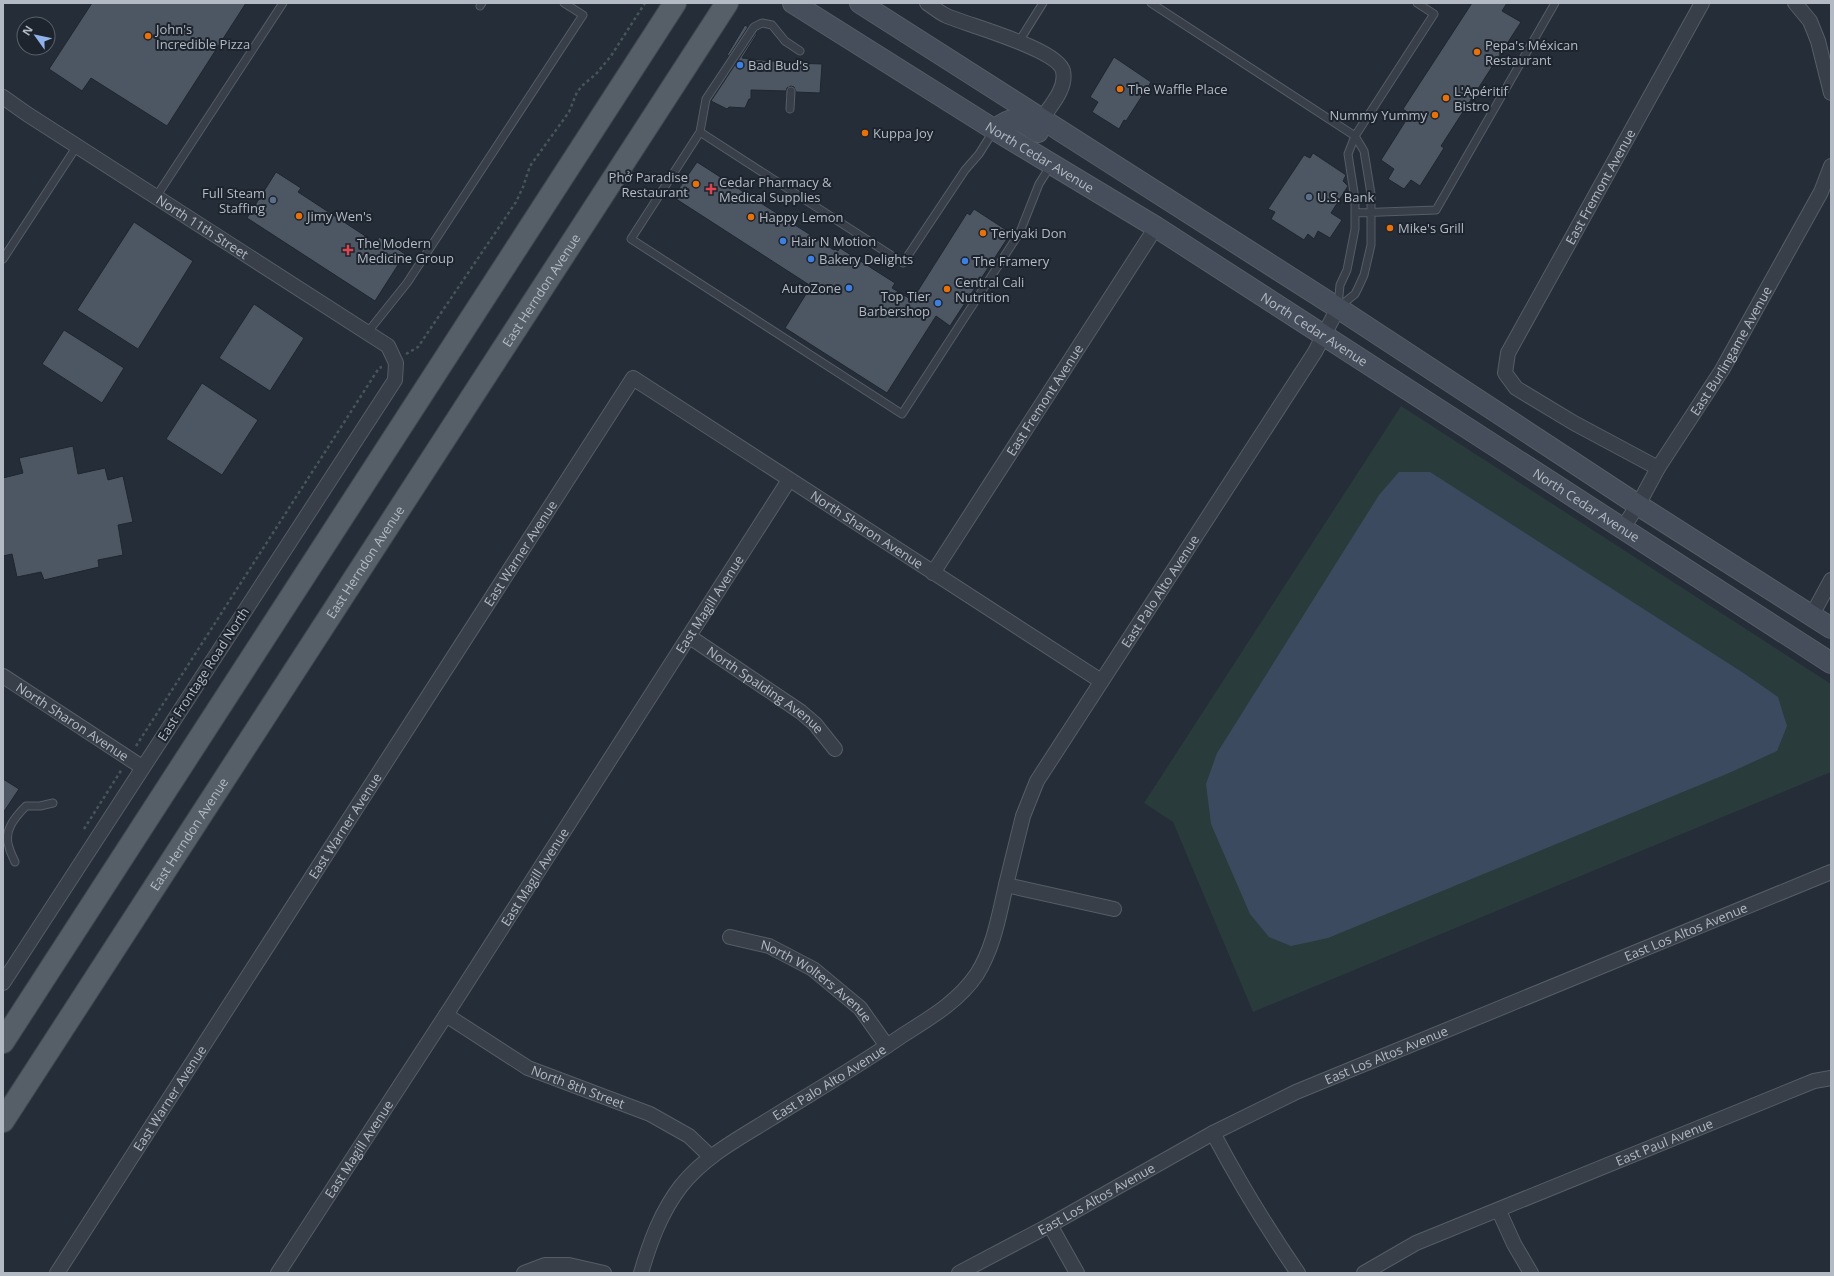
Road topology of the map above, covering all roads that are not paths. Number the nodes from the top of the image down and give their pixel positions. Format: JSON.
{"nodes":[{"id":1,"x":283,"y":3,"type":"edge"},
{"id":2,"x":564,"y":3,"type":"edge"},
{"id":3,"x":675,"y":3,"type":"edge"},
{"id":4,"x":727,"y":3,"type":"edge"},
{"id":5,"x":793,"y":3,"type":"edge"},
{"id":6,"x":860,"y":3,"type":"edge"},
{"id":7,"x":927,"y":3,"type":"edge"},
{"id":8,"x":1043,"y":3,"type":"edge"},
{"id":9,"x":1150,"y":3,"type":"edge"},
{"id":10,"x":1417,"y":3,"type":"edge"},
{"id":11,"x":1554,"y":3,"type":"edge"},
{"id":12,"x":1702,"y":3,"type":"edge"},
{"id":13,"x":1795,"y":3,"type":"edge"},
{"id":14,"x":1018,"y":43,"type":"junction"},
{"id":15,"x":800,"y":52,"type":"dead end"},
{"id":16,"x":790,"y":91,"type":"dead end"},
{"id":17,"x":1831,"y":93,"type":"edge"},
{"id":18,"x":3,"y":97,"type":"edge"},
{"id":19,"x":790,"y":109,"type":"dead end"},
{"id":20,"x":1041,"y":120,"type":"junction"},
{"id":21,"x":995,"y":130,"type":"junction"},
{"id":22,"x":700,"y":132,"type":"junction"},
{"id":23,"x":1355,"y":136,"type":"junction"},
{"id":24,"x":76,"y":146,"type":"junction"},
{"id":25,"x":1051,"y":165,"type":"junction"},
{"id":26,"x":1831,"y":166,"type":"edge"},
{"id":27,"x":156,"y":197,"type":"junction"},
{"id":28,"x":1176,"y":205,"type":"junction"},
{"id":29,"x":1355,"y":213,"type":"junction"},
{"id":30,"x":1371,"y":213,"type":"junction"},
{"id":31,"x":1156,"y":227,"type":"junction"},
{"id":32,"x":3,"y":259,"type":"edge"},
{"id":33,"x":1338,"y":308,"type":"junction"},
{"id":34,"x":367,"y":333,"type":"junction"},
{"id":35,"x":1324,"y":335,"type":"junction"},
{"id":36,"x":396,"y":363,"type":"joint"},
{"id":37,"x":633,"y":378,"type":"joint"},
{"id":38,"x":1658,"y":468,"type":"junction"},
{"id":39,"x":789,"y":480,"type":"junction"},
{"id":40,"x":1638,"y":505,"type":"junction"},
{"id":41,"x":1622,"y":529,"type":"junction"},
{"id":42,"x":933,"y":573,"type":"junction"},
{"id":43,"x":1831,"y":580,"type":"edge"},
{"id":44,"x":1812,"y":615,"type":"junction"},
{"id":45,"x":1831,"y":628,"type":"edge"},
{"id":46,"x":690,"y":637,"type":"junction"},
{"id":47,"x":1831,"y":663,"type":"edge"},
{"id":48,"x":3,"y":676,"type":"edge"},
{"id":49,"x":1101,"y":681,"type":"junction"},
{"id":50,"x":835,"y":749,"type":"dead end"},
{"id":51,"x":142,"y":767,"type":"junction"},
{"id":52,"x":53,"y":803,"type":"dead end"},
{"id":53,"x":14,"y":862,"type":"dead end"},
{"id":54,"x":1831,"y":872,"type":"edge"},
{"id":55,"x":1006,"y":885,"type":"junction"},
{"id":56,"x":1114,"y":909,"type":"dead end"},
{"id":57,"x":730,"y":938,"type":"dead end"},
{"id":58,"x":3,"y":983,"type":"edge"},
{"id":59,"x":446,"y":1015,"type":"junction"},
{"id":60,"x":3,"y":1042,"type":"edge"},
{"id":61,"x":887,"y":1046,"type":"junction"},
{"id":62,"x":1831,"y":1078,"type":"edge"},
{"id":63,"x":3,"y":1121,"type":"edge"},
{"id":64,"x":1213,"y":1133,"type":"junction"},
{"id":65,"x":710,"y":1156,"type":"junction"},
{"id":66,"x":1499,"y":1211,"type":"junction"},
{"id":67,"x":1050,"y":1225,"type":"junction"},
{"id":68,"x":57,"y":1273,"type":"edge"},
{"id":69,"x":278,"y":1273,"type":"edge"},
{"id":70,"x":524,"y":1273,"type":"edge"},
{"id":71,"x":604,"y":1273,"type":"edge"},
{"id":72,"x":641,"y":1273,"type":"edge"},
{"id":73,"x":959,"y":1273,"type":"edge"},
{"id":74,"x":1077,"y":1273,"type":"edge"},
{"id":75,"x":1298,"y":1273,"type":"edge"},
{"id":76,"x":1364,"y":1273,"type":"edge"},
{"id":77,"x":1531,"y":1273,"type":"edge"}],
"edges":[{"from":1,"to":27,"type":"lane"},
{"from":2,"to":34,"type":"lane"},
{"from":3,"to":60,"type":"main road"},
{"from":4,"to":63,"type":"main road","name":"East Herndon Avenue"},
{"from":5,"to":21,"type":"main road","name":"North Cedar Avenue"},
{"from":6,"to":20,"type":"main road"},
{"from":7,"to":14,"type":"street"},
{"from":8,"to":14,"type":"lane"},
{"from":9,"to":23,"type":"lane"},
{"from":10,"to":23,"type":"lane"},
{"from":11,"to":30,"type":"lane"},
{"from":12,"to":38,"type":"street","name":"East Fremont Avenue"},
{"from":13,"to":17,"type":"street"},
{"from":14,"to":20,"type":"street"},
{"from":15,"to":22,"type":"lane"},
{"from":16,"to":19,"type":"lane"},
{"from":18,"to":24,"type":"street","name":"North 11th Street"},
{"from":20,"to":28,"type":"main road"},
{"from":21,"to":22,"type":"lane"},
{"from":21,"to":25,"type":"main road","name":"North Cedar Avenue"},
{"from":21,"to":28,"type":"main road"},
{"from":22,"to":25,"type":"lane"},
{"from":23,"to":29,"type":"lane"},
{"from":23,"to":30,"type":"lane"},
{"from":24,"to":27,"type":"street","name":"North 11th Street"},
{"from":24,"to":32,"type":"lane"},
{"from":25,"to":31,"type":"main road","name":"North Cedar Avenue"},
{"from":26,"to":38,"type":"street","name":"East Burlingame Avenue"},
{"from":27,"to":34,"type":"street","name":"North 11th Street"},
{"from":28,"to":33,"type":"main road"},
{"from":29,"to":30,"type":"lane"},
{"from":29,"to":33,"type":"lane"},
{"from":30,"to":33,"type":"lane"},
{"from":31,"to":35,"type":"main road","name":"North Cedar Avenue"},
{"from":31,"to":42,"type":"street","name":"East Fremont Avenue"},
{"from":33,"to":35,"type":"street","name":"East Palo Alto Avenue"},
{"from":33,"to":40,"type":"main road"},
{"from":34,"to":36,"type":"street","name":"North 11th Street"},
{"from":35,"to":41,"type":"main road","name":"North Cedar Avenue"},
{"from":35,"to":49,"type":"street","name":"East Palo Alto Avenue"},
{"from":36,"to":51,"type":"street","name":"East Frontage Road North"},
{"from":37,"to":39,"type":"street","name":"North Sharon Avenue"},
{"from":37,"to":68,"type":"street","name":"East Warner Avenue"},
{"from":38,"to":40,"type":"street","name":"East Burlingame Avenue"},
{"from":39,"to":42,"type":"street","name":"North Sharon Avenue"},
{"from":39,"to":46,"type":"street","name":"East Magill Avenue"},
{"from":40,"to":41,"type":"street","name":"East Burlingame Avenue"},
{"from":40,"to":44,"type":"main road"},
{"from":41,"to":47,"type":"main road","name":"North Cedar Avenue"},
{"from":42,"to":49,"type":"street","name":"North Sharon Avenue"},
{"from":43,"to":44,"type":"street"},
{"from":44,"to":45,"type":"main road"},
{"from":46,"to":50,"type":"street","name":"North Spalding Avenue"},
{"from":46,"to":59,"type":"street","name":"East Magill Avenue"},
{"from":48,"to":51,"type":"street","name":"North Sharon Avenue"},
{"from":49,"to":55,"type":"street","name":"East Palo Alto Avenue"},
{"from":51,"to":58,"type":"street","name":"East Frontage Road North"},
{"from":52,"to":53,"type":"lane"},
{"from":54,"to":64,"type":"street","name":"East Los Altos Avenue"},
{"from":55,"to":56,"type":"street"},
{"from":55,"to":61,"type":"street","name":"East Palo Alto Avenue"},
{"from":57,"to":61,"type":"street","name":"North Wolters Avenue"},
{"from":59,"to":65,"type":"street","name":"North 8th Street"},
{"from":59,"to":69,"type":"street","name":"East Magill Avenue"},
{"from":61,"to":65,"type":"street","name":"East Palo Alto Avenue"},
{"from":62,"to":66,"type":"street","name":"East Paul Avenue"},
{"from":64,"to":67,"type":"street","name":"East Los Altos Avenue"},
{"from":64,"to":75,"type":"street"},
{"from":65,"to":72,"type":"street","name":"East Palo Alto Avenue"},
{"from":66,"to":76,"type":"street","name":"East Paul Avenue"},
{"from":66,"to":77,"type":"street"},
{"from":67,"to":73,"type":"street","name":"East Los Altos Avenue"},
{"from":67,"to":74,"type":"street"},
{"from":70,"to":71,"type":"street"}]}
